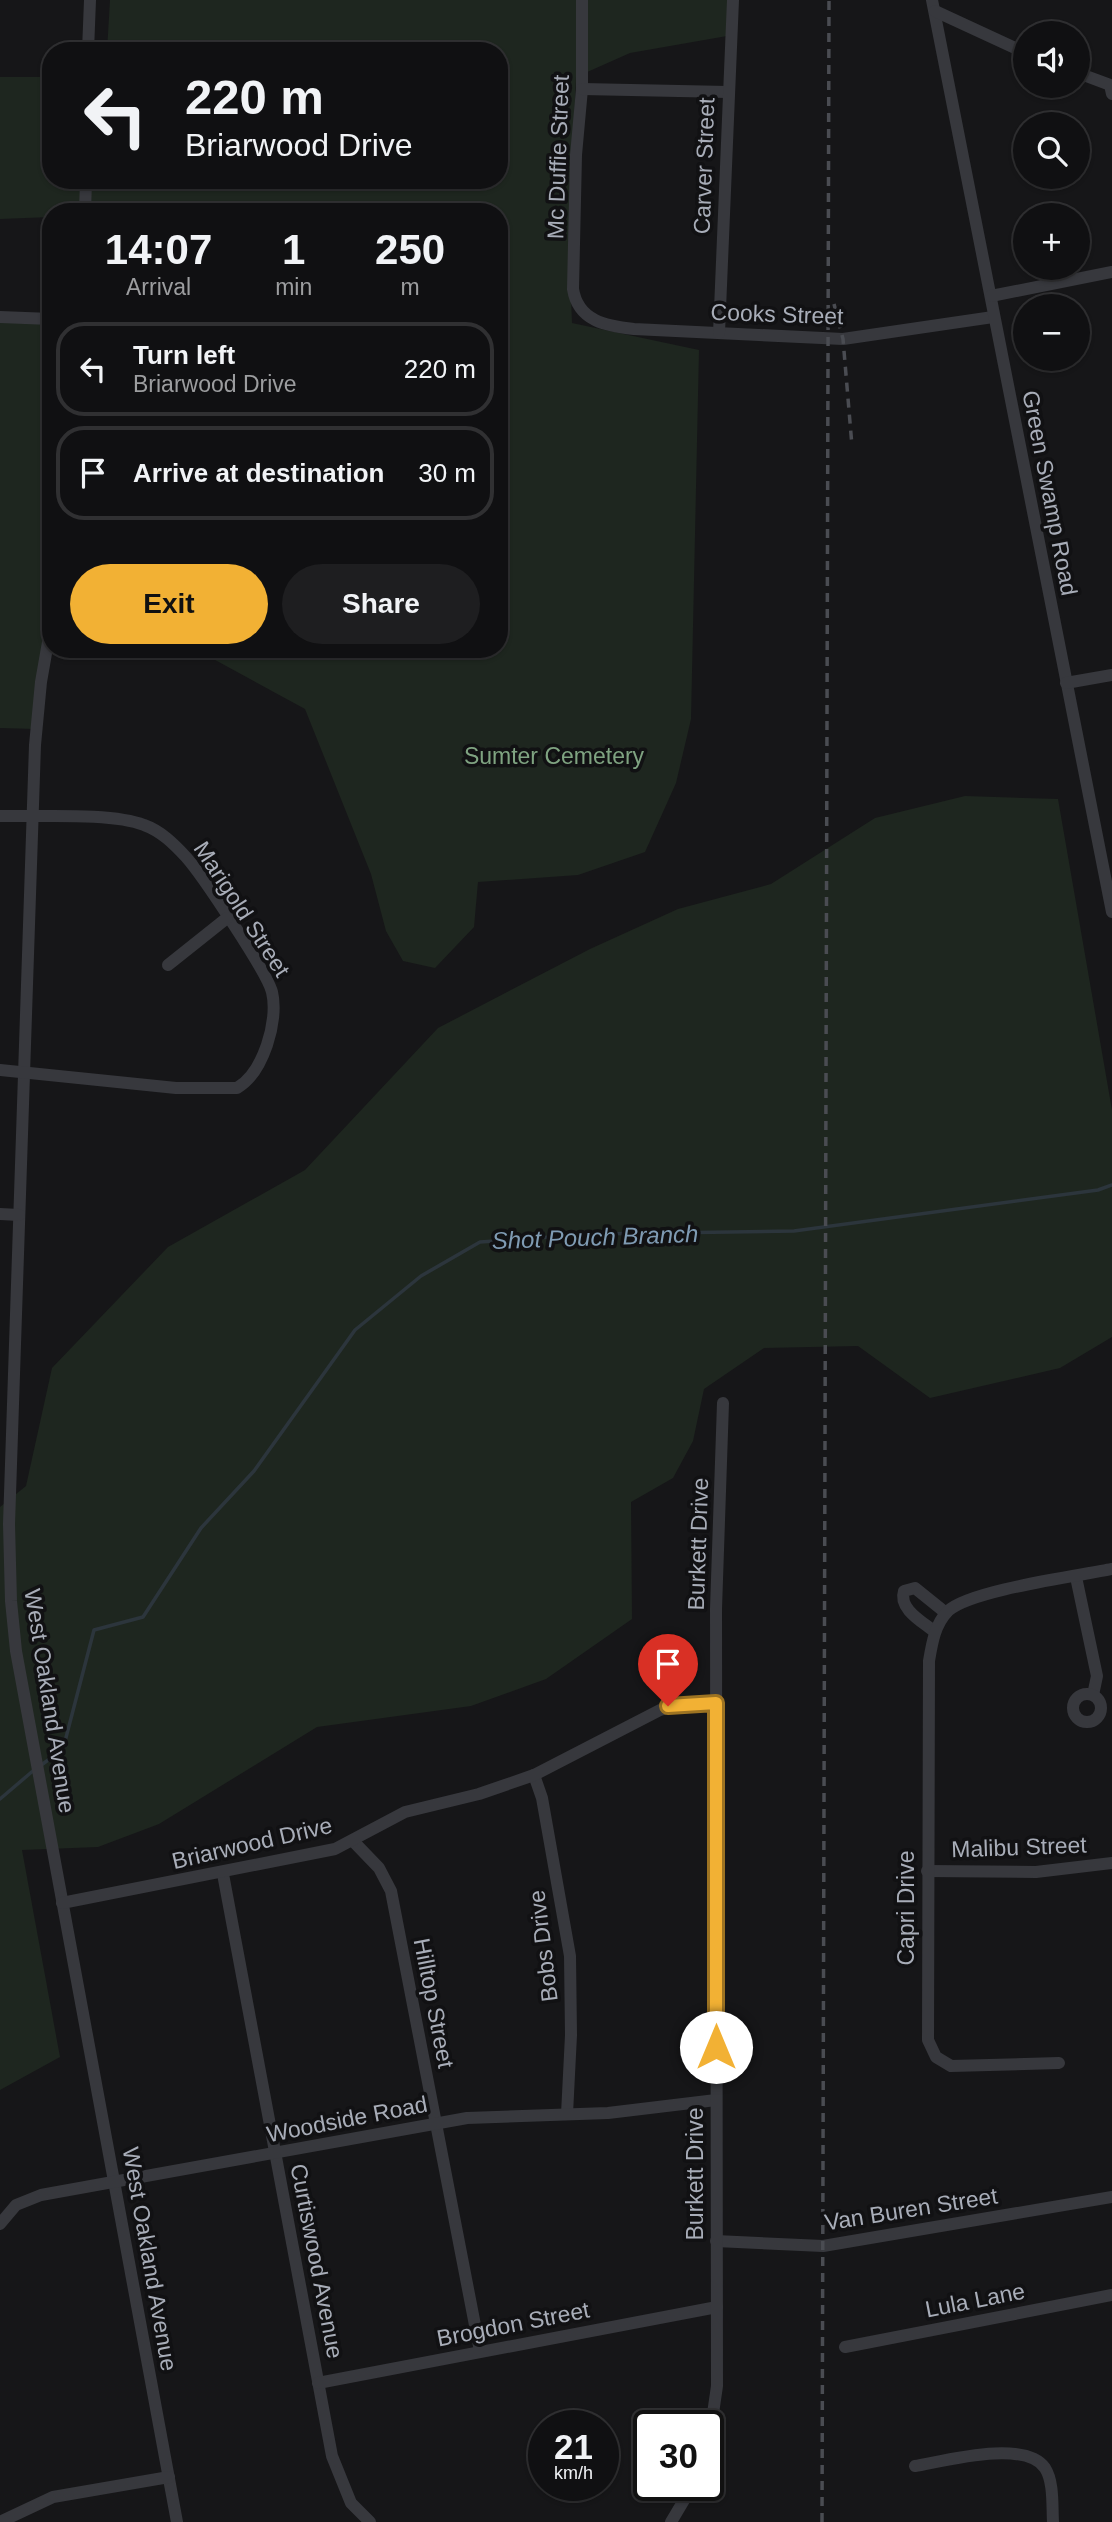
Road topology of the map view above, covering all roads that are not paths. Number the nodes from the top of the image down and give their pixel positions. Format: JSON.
{"nodes":[{"id":1,"x":90,"y":0,"type":"edge"},
{"id":2,"x":582,"y":0,"type":"edge"},
{"id":3,"x":733,"y":0,"type":"edge"},
{"id":4,"x":934,"y":5,"type":"edge"},
{"id":5,"x":88,"y":42,"type":"edge"},
{"id":6,"x":1013,"y":46,"type":"edge"},
{"id":7,"x":1090,"y":79,"type":"edge"},
{"id":8,"x":582,"y":89,"type":"junction"},
{"id":9,"x":1111,"y":89,"type":"edge"},
{"id":10,"x":728,"y":92,"type":"junction"},
{"id":11,"x":1112,"y":272,"type":"edge"},
{"id":12,"x":991,"y":296,"type":"junction"},
{"id":13,"x":584,"y":313,"type":"joint"},
{"id":14,"x":0,"y":317,"type":"edge"},
{"id":15,"x":993,"y":317,"type":"junction"},
{"id":16,"x":42,"y":319,"type":"edge"},
{"id":17,"x":719,"y":333,"type":"junction"},
{"id":18,"x":46,"y":658,"type":"edge"},
{"id":19,"x":1112,"y":675,"type":"edge"},
{"id":20,"x":1066,"y":683,"type":"junction"},
{"id":21,"x":0,"y":816,"type":"edge"},
{"id":22,"x":33,"y":817,"type":"junction"},
{"id":23,"x":1112,"y":912,"type":"edge"},
{"id":24,"x":228,"y":918,"type":"junction"},
{"id":25,"x":168,"y":965,"type":"dead end"},
{"id":26,"x":0,"y":1070,"type":"edge"},
{"id":27,"x":24,"y":1071,"type":"junction"},
{"id":28,"x":0,"y":1214,"type":"edge"},
{"id":29,"x":19,"y":1215,"type":"junction"},
{"id":30,"x":723,"y":1404,"type":"dead end"},
{"id":31,"x":1112,"y":1569,"type":"edge"},
{"id":32,"x":1076,"y":1577,"type":"junction"},
{"id":33,"x":946,"y":1613,"type":"junction"},
{"id":34,"x":935,"y":1632,"type":"junction"},
{"id":35,"x":1093,"y":1695,"type":"dead end"},
{"id":36,"x":716,"y":1703,"type":"junction"},
{"id":37,"x":534,"y":1775,"type":"junction"},
{"id":38,"x":353,"y":1841,"type":"junction"},
{"id":39,"x":1112,"y":1863,"type":"edge"},
{"id":40,"x":927,"y":1871,"type":"junction"},
{"id":41,"x":223,"y":1874,"type":"junction"},
{"id":42,"x":62,"y":1903,"type":"junction"},
{"id":43,"x":1059,"y":2063,"type":"dead end"},
{"id":44,"x":716,"y":2100,"type":"junction"},
{"id":45,"x":567,"y":2114,"type":"junction"},
{"id":46,"x":435,"y":2124,"type":"junction"},
{"id":47,"x":275,"y":2153,"type":"junction"},
{"id":48,"x":115,"y":2182,"type":"junction"},
{"id":49,"x":1112,"y":2197,"type":"edge"},
{"id":50,"x":0,"y":2224,"type":"edge"},
{"id":51,"x":716,"y":2241,"type":"junction"},
{"id":52,"x":1112,"y":2295,"type":"edge"},
{"id":53,"x":717,"y":2307,"type":"junction"},
{"id":54,"x":845,"y":2347,"type":"dead end"},
{"id":55,"x":480,"y":2351,"type":"junction"},
{"id":56,"x":318,"y":2383,"type":"junction"},
{"id":57,"x":714,"y":2410,"type":"edge"},
{"id":58,"x":915,"y":2466,"type":"dead end"},
{"id":59,"x":169,"y":2477,"type":"junction"},
{"id":60,"x":683,"y":2501,"type":"edge"},
{"id":61,"x":0,"y":2522,"type":"edge"},
{"id":62,"x":177,"y":2522,"type":"edge"},
{"id":63,"x":370,"y":2522,"type":"edge"},
{"id":64,"x":671,"y":2522,"type":"edge"},
{"id":65,"x":1053,"y":2522,"type":"edge"}],
"edges":[{"from":1,"to":5,"type":"street"},
{"from":2,"to":8,"type":"street","name":"Mc Duffie Street"},
{"from":3,"to":10,"type":"street","name":"Carver Street"},
{"from":4,"to":6,"type":"street"},
{"from":4,"to":12,"type":"street","name":"Green Swamp Road"},
{"from":7,"to":9,"type":"street"},
{"from":8,"to":10,"type":"street"},
{"from":8,"to":13,"type":"street","name":"Mc Duffie Street"},
{"from":10,"to":17,"type":"street","name":"Carver Street"},
{"from":11,"to":12,"type":"street"},
{"from":12,"to":15,"type":"street","name":"Green Swamp Road"},
{"from":13,"to":17,"type":"street","name":"Cooks Street"},
{"from":14,"to":16,"type":"street"},
{"from":15,"to":17,"type":"street","name":"Cooks Street"},
{"from":15,"to":20,"type":"street","name":"Green Swamp Road"},
{"from":18,"to":22,"type":"street","name":"West Oakland Avenue"},
{"from":19,"to":20,"type":"street"},
{"from":20,"to":23,"type":"street","name":"Green Swamp Road"},
{"from":21,"to":22,"type":"street","name":"Marigold Street"},
{"from":22,"to":24,"type":"street","name":"Marigold Street"},
{"from":22,"to":27,"type":"street","name":"West Oakland Avenue"},
{"from":24,"to":25,"type":"street"},
{"from":24,"to":27,"type":"street","name":"Marigold Street"},
{"from":26,"to":27,"type":"street","name":"Marigold Street"},
{"from":27,"to":29,"type":"street","name":"West Oakland Avenue"},
{"from":28,"to":29,"type":"street"},
{"from":29,"to":42,"type":"street","name":"West Oakland Avenue"},
{"from":30,"to":36,"type":"street","name":"Burkett Drive"},
{"from":31,"to":32,"type":"street"},
{"from":32,"to":33,"type":"street"},
{"from":32,"to":35,"type":"street"},
{"from":33,"to":34,"type":"street","name":"Capri Drive"},
{"from":33,"to":34,"type":"street"},
{"from":34,"to":40,"type":"street","name":"Capri Drive"},
{"from":36,"to":37,"type":"street","name":"Briarwood Drive"},
{"from":36,"to":44,"type":"street","name":"Burkett Drive"},
{"from":37,"to":38,"type":"street","name":"Briarwood Drive"},
{"from":37,"to":45,"type":"street","name":"Bobs Drive"},
{"from":38,"to":41,"type":"street","name":"Briarwood Drive"},
{"from":38,"to":46,"type":"street","name":"Hilltop Street"},
{"from":39,"to":40,"type":"street","name":"Malibu Street"},
{"from":40,"to":43,"type":"street","name":"Capri Drive"},
{"from":41,"to":42,"type":"street","name":"Briarwood Drive"},
{"from":41,"to":47,"type":"street","name":"Curtiswood Avenue"},
{"from":42,"to":48,"type":"street","name":"West Oakland Avenue"},
{"from":44,"to":45,"type":"street","name":"Woodside Road"},
{"from":44,"to":51,"type":"street","name":"Burkett Drive"},
{"from":45,"to":46,"type":"street","name":"Woodside Road"},
{"from":46,"to":47,"type":"street","name":"Woodside Road"},
{"from":46,"to":55,"type":"street","name":"Hilltop Street"},
{"from":47,"to":48,"type":"street","name":"Woodside Road"},
{"from":47,"to":56,"type":"street","name":"Curtiswood Avenue"},
{"from":48,"to":50,"type":"street","name":"Woodside Road"},
{"from":48,"to":59,"type":"street","name":"West Oakland Avenue"},
{"from":49,"to":51,"type":"street","name":"Van Buren Street"},
{"from":51,"to":53,"type":"street","name":"Burkett Drive"},
{"from":52,"to":54,"type":"street","name":"Lula Lane"},
{"from":53,"to":55,"type":"street","name":"Brogdon Street"},
{"from":53,"to":57,"type":"street","name":"Burkett Drive"},
{"from":55,"to":56,"type":"street","name":"Brogdon Street"},
{"from":56,"to":63,"type":"street","name":"Curtiswood Avenue"},
{"from":58,"to":65,"type":"street"},
{"from":59,"to":61,"type":"street"},
{"from":59,"to":62,"type":"street","name":"West Oakland Avenue"},
{"from":60,"to":64,"type":"street"}]}
